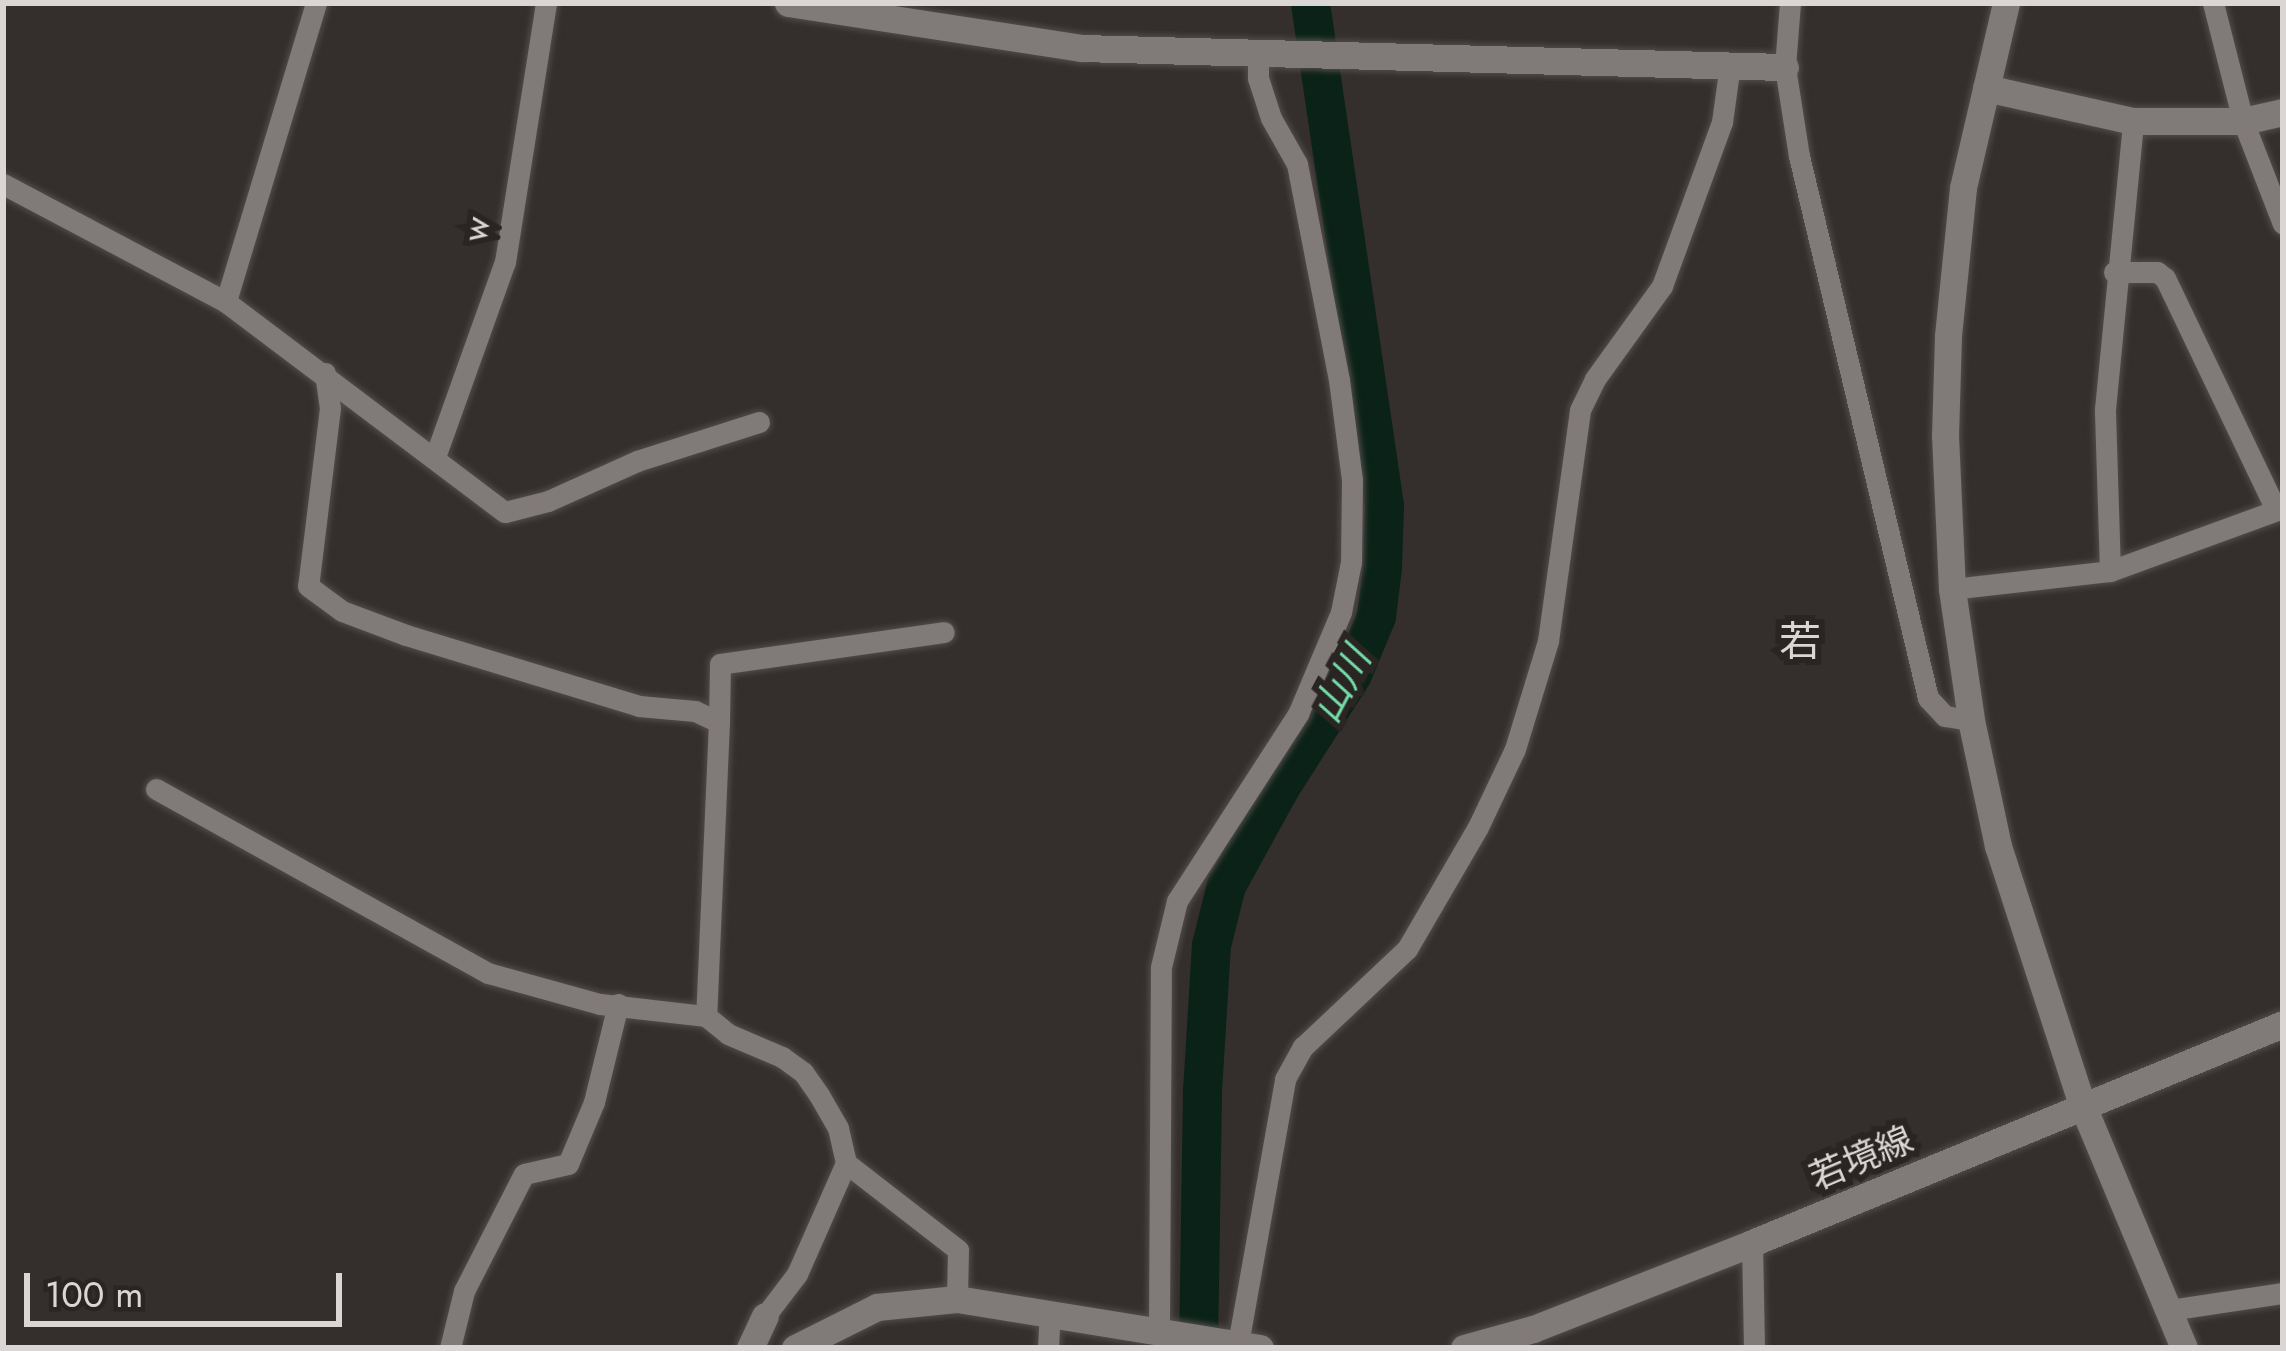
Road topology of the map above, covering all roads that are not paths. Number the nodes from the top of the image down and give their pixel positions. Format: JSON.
{"nodes":[{"id":1,"x":316,"y":3,"type":"edge"},
{"id":2,"x":546,"y":3,"type":"edge"},
{"id":3,"x":788,"y":3,"type":"edge"},
{"id":4,"x":1790,"y":3,"type":"edge"},
{"id":5,"x":2006,"y":3,"type":"edge"},
{"id":6,"x":2212,"y":3,"type":"edge"},
{"id":7,"x":1258,"y":53,"type":"junction"},
{"id":8,"x":1730,"y":64,"type":"junction"},
{"id":9,"x":1785,"y":67,"type":"junction"},
{"id":10,"x":1986,"y":88,"type":"junction"},
{"id":11,"x":2283,"y":112,"type":"edge"},
{"id":12,"x":2133,"y":121,"type":"junction"},
{"id":13,"x":2243,"y":121,"type":"junction"},
{"id":14,"x":3,"y":184,"type":"edge"},
{"id":15,"x":2283,"y":224,"type":"edge"},
{"id":16,"x":2114,"y":272,"type":"junction"},
{"id":17,"x":226,"y":302,"type":"junction"},
{"id":18,"x":325,"y":373,"type":"junction"},
{"id":19,"x":759,"y":422,"type":"dead end"},
{"id":20,"x":435,"y":457,"type":"junction"},
{"id":21,"x":2280,"y":509,"type":"edge"},
{"id":22,"x":2110,"y":571,"type":"junction"},
{"id":23,"x":1952,"y":589,"type":"junction"},
{"id":24,"x":944,"y":632,"type":"dead end"},
{"id":25,"x":1971,"y":720,"type":"junction"},
{"id":26,"x":719,"y":722,"type":"junction"},
{"id":27,"x":156,"y":789,"type":"dead end"},
{"id":28,"x":618,"y":1004,"type":"junction"},
{"id":29,"x":706,"y":1016,"type":"junction"},
{"id":30,"x":2283,"y":1024,"type":"edge"},
{"id":31,"x":2082,"y":1104,"type":"junction"},
{"id":32,"x":846,"y":1163,"type":"junction"},
{"id":33,"x":1752,"y":1243,"type":"junction"},
{"id":34,"x":2283,"y":1293,"type":"edge"},
{"id":35,"x":957,"y":1299,"type":"junction"},
{"id":36,"x":2169,"y":1310,"type":"junction"},
{"id":37,"x":1050,"y":1315,"type":"junction"},
{"id":38,"x":765,"y":1316,"type":"joint"},
{"id":39,"x":1166,"y":1333,"type":"junction"},
{"id":40,"x":1234,"y":1345,"type":"edge"},
{"id":41,"x":450,"y":1348,"type":"edge"},
{"id":42,"x":750,"y":1348,"type":"edge"},
{"id":43,"x":794,"y":1348,"type":"edge"},
{"id":44,"x":1048,"y":1348,"type":"edge"},
{"id":45,"x":1464,"y":1348,"type":"edge"},
{"id":46,"x":1754,"y":1348,"type":"edge"},
{"id":47,"x":2184,"y":1348,"type":"edge"}],
"edges":[{"from":1,"to":17,"type":"street"},
{"from":2,"to":20,"type":"street","name":"w"},
{"from":3,"to":7,"type":"street"},
{"from":4,"to":9,"type":"street"},
{"from":5,"to":10,"type":"street"},
{"from":6,"to":13,"type":"street"},
{"from":7,"to":8,"type":"street"},
{"from":7,"to":39,"type":"street"},
{"from":8,"to":9,"type":"street"},
{"from":8,"to":40,"type":"street"},
{"from":9,"to":25,"type":"street"},
{"from":10,"to":12,"type":"street"},
{"from":10,"to":23,"type":"street"},
{"from":11,"to":13,"type":"street"},
{"from":12,"to":13,"type":"street"},
{"from":12,"to":16,"type":"street"},
{"from":13,"to":15,"type":"street"},
{"from":14,"to":17,"type":"street"},
{"from":16,"to":21,"type":"street"},
{"from":16,"to":22,"type":"street"},
{"from":17,"to":18,"type":"street"},
{"from":18,"to":20,"type":"street"},
{"from":18,"to":26,"type":"street"},
{"from":19,"to":20,"type":"street"},
{"from":21,"to":22,"type":"street"},
{"from":22,"to":23,"type":"street"},
{"from":23,"to":25,"type":"street"},
{"from":24,"to":26,"type":"street"},
{"from":25,"to":31,"type":"street"},
{"from":26,"to":29,"type":"street"},
{"from":27,"to":28,"type":"street"},
{"from":28,"to":29,"type":"street"},
{"from":28,"to":41,"type":"street"},
{"from":29,"to":32,"type":"street"},
{"from":30,"to":31,"type":"street","name":"若境線"},
{"from":31,"to":33,"type":"street","name":"若境線"},
{"from":31,"to":36,"type":"street"},
{"from":32,"to":35,"type":"street"},
{"from":32,"to":38,"type":"street"},
{"from":33,"to":45,"type":"street","name":"若境線"},
{"from":33,"to":46,"type":"street"},
{"from":34,"to":36,"type":"street"},
{"from":35,"to":37,"type":"street"},
{"from":35,"to":43,"type":"street"},
{"from":36,"to":47,"type":"street"},
{"from":37,"to":39,"type":"street"},
{"from":37,"to":44,"type":"street"},
{"from":38,"to":42,"type":"street"},
{"from":39,"to":40,"type":"street"}]}
